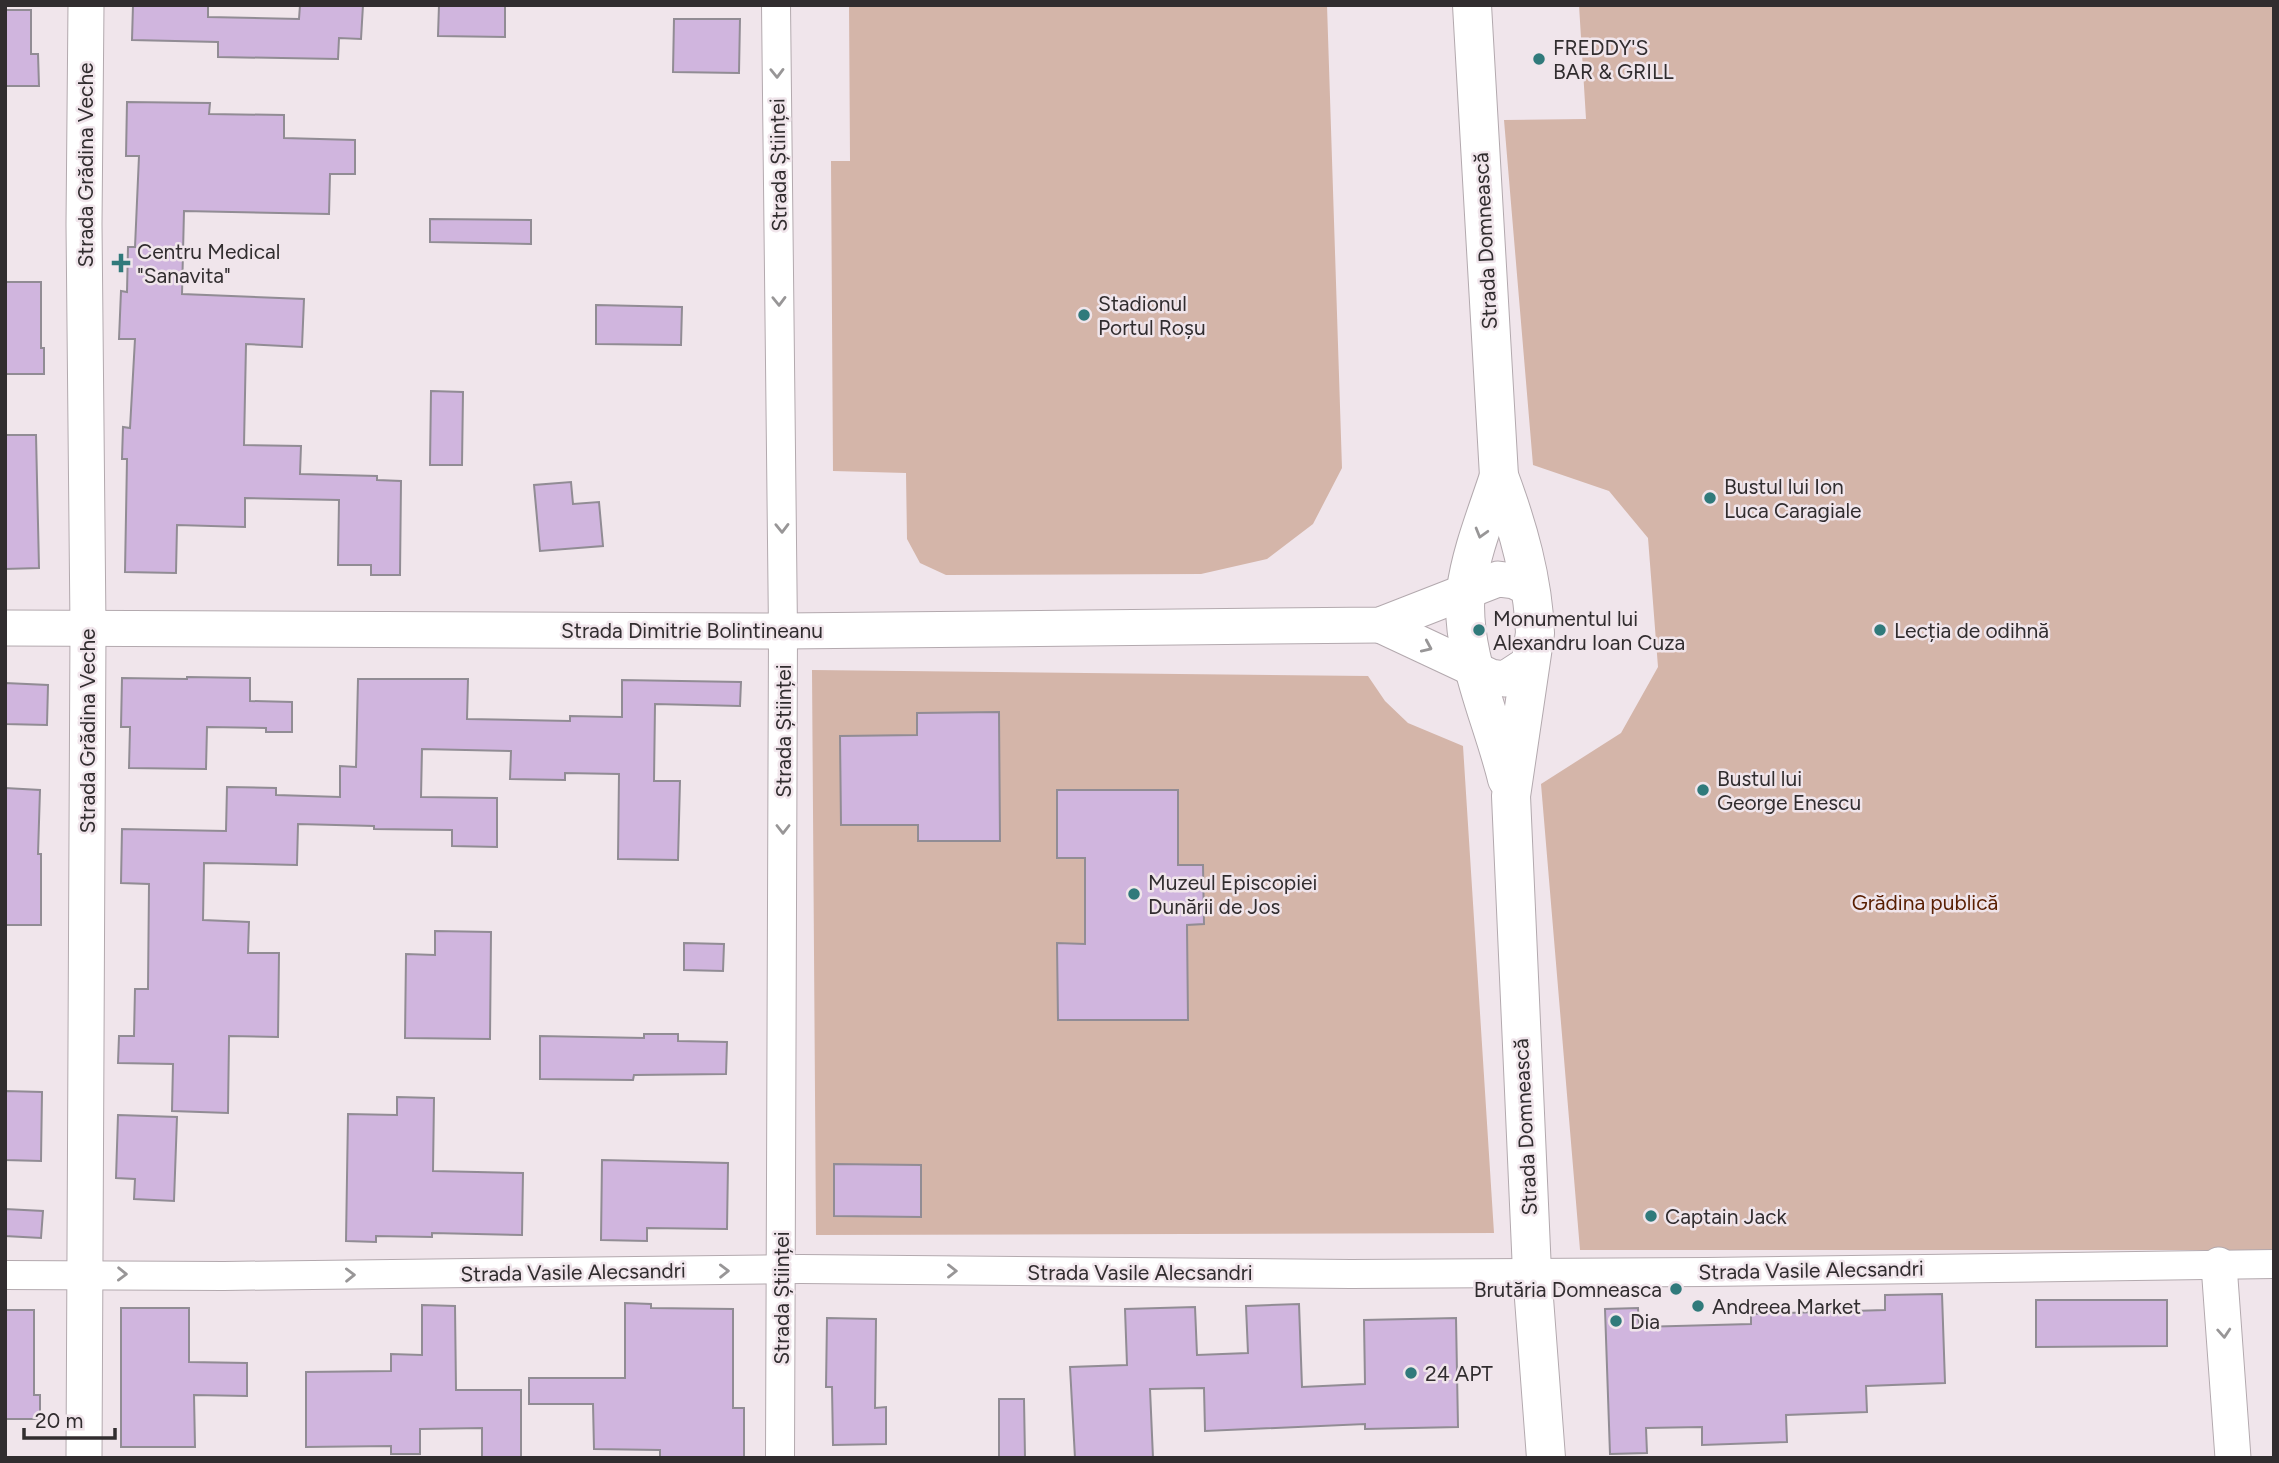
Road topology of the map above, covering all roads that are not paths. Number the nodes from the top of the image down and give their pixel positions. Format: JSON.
{"nodes":[{"id":1,"x":86,"y":5,"type":"edge"},
{"id":2,"x":776,"y":5,"type":"edge"},
{"id":3,"x":1472,"y":5,"type":"edge"},
{"id":4,"x":1499,"y":477,"type":"junction"},
{"id":5,"x":1531,"y":589,"type":"junction"},
{"id":6,"x":1466,"y":590,"type":"junction"},
{"id":7,"x":1380,"y":625,"type":"junction"},
{"id":8,"x":5,"y":628,"type":"edge"},
{"id":9,"x":88,"y":628,"type":"junction"},
{"id":10,"x":783,"y":631,"type":"junction"},
{"id":11,"x":1531,"y":662,"type":"junction"},
{"id":12,"x":1475,"y":668,"type":"junction"},
{"id":13,"x":1511,"y":796,"type":"junction"},
{"id":14,"x":2274,"y":1264,"type":"edge"},
{"id":15,"x":2219,"y":1265,"type":"junction"},
{"id":16,"x":781,"y":1270,"type":"junction"},
{"id":17,"x":1532,"y":1272,"type":"junction"},
{"id":18,"x":84,"y":1274,"type":"junction"},
{"id":19,"x":5,"y":1275,"type":"edge"},
{"id":20,"x":84,"y":1458,"type":"edge"},
{"id":21,"x":780,"y":1458,"type":"edge"},
{"id":22,"x":1546,"y":1458,"type":"edge"},
{"id":23,"x":2234,"y":1458,"type":"edge"}],
"edges":[{"from":1,"to":9,"type":"street","name":"Strada Grădina Veche"},
{"from":2,"to":10,"type":"street","name":"Strada Științei","one_way":true},
{"from":3,"to":4,"type":"main road","name":"Strada Domnească"},
{"from":4,"to":5,"type":"main road","name":"Strada Domnească"},
{"from":4,"to":6,"type":"main road","name":"Strada Domnească","one_way":true},
{"from":5,"to":6,"type":"street","name":"Strada Dimitrie Bolintineanu"},
{"from":5,"to":11,"type":"main road","name":"Strada Domnească"},
{"from":6,"to":7,"type":"street","name":"Strada Dimitrie Bolintineanu"},
{"from":6,"to":12,"type":"main road","name":"Strada Domnească"},
{"from":7,"to":10,"type":"street","name":"Strada Dimitrie Bolintineanu"},
{"from":7,"to":12,"type":"street","name":"Strada Dimitrie Bolintineanu","one_way":true},
{"from":8,"to":9,"type":"street","name":"Strada Dimitrie Bolintineanu"},
{"from":9,"to":10,"type":"street","name":"Strada Dimitrie Bolintineanu"},
{"from":9,"to":18,"type":"street","name":"Strada Grădina Veche"},
{"from":10,"to":16,"type":"street","name":"Strada Științei","one_way":true},
{"from":11,"to":12,"type":"street","name":"Strada Dimitrie Bolintineanu"},
{"from":11,"to":13,"type":"main road","name":"Strada Domnească"},
{"from":12,"to":13,"type":"main road","name":"Strada Domnească"},
{"from":13,"to":17,"type":"main road","name":"Strada Domnească"},
{"from":14,"to":15,"type":"street","name":"Strada Vasile Alecsandri"},
{"from":15,"to":17,"type":"street","name":"Strada Vasile Alecsandri"},
{"from":15,"to":23,"type":"street","one_way":true},
{"from":16,"to":17,"type":"street","name":"Strada Vasile Alecsandri","one_way":true},
{"from":18,"to":16,"type":"street","name":"Strada Vasile Alecsandri","one_way":true},
{"from":16,"to":21,"type":"street","name":"Strada Științei"},
{"from":17,"to":22,"type":"main road","name":"Strada Domnească"},
{"from":18,"to":19,"type":"street","name":"Strada Vasile Alecsandri"},
{"from":18,"to":20,"type":"street","name":"Strada Grădina Veche"}]}
